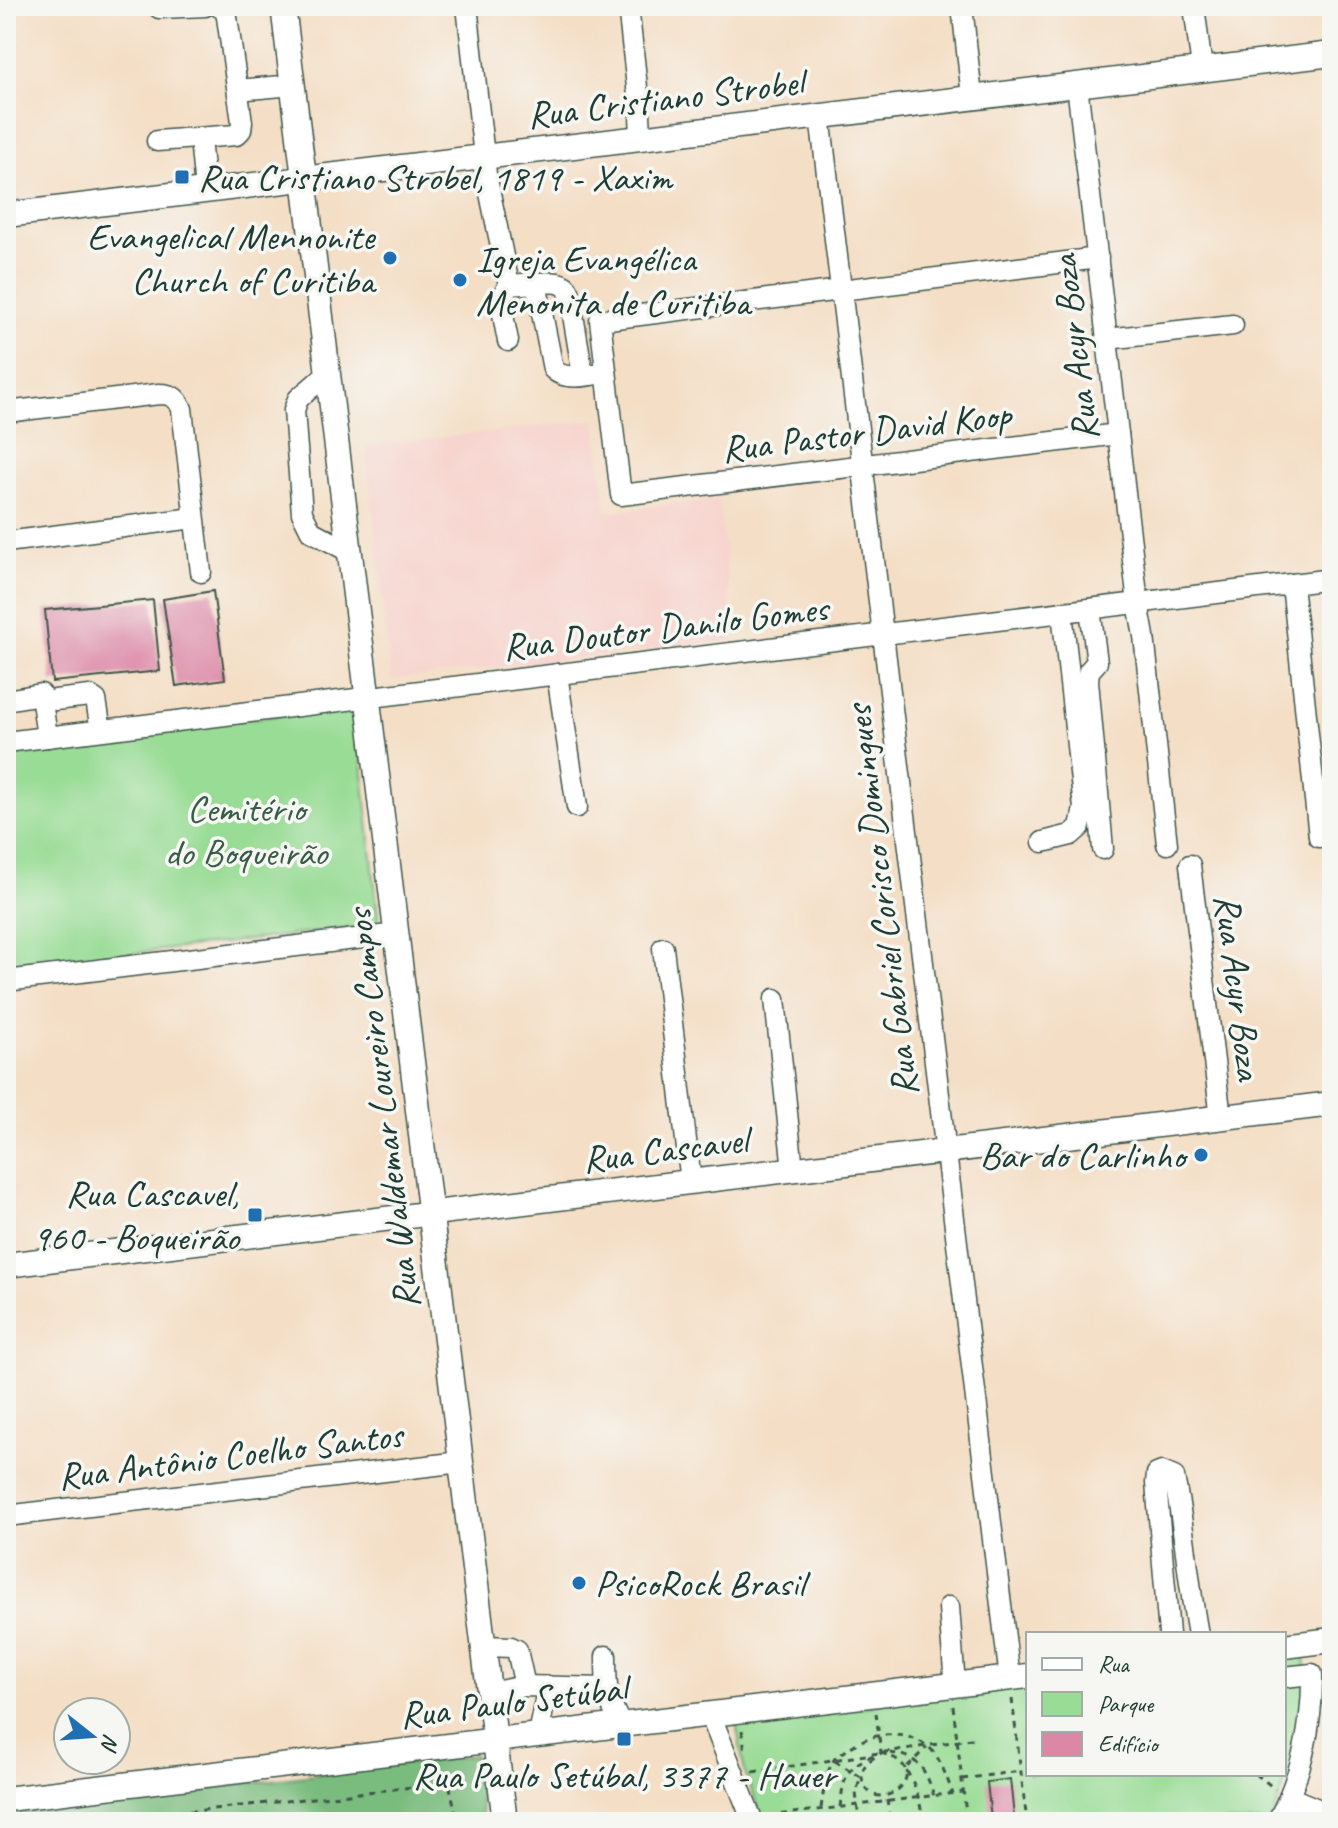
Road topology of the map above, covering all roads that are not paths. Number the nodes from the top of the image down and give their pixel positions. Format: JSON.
{"nodes":[{"id":1,"x":205,"y":6,"type":"edge"},
{"id":2,"x":218,"y":6,"type":"edge"},
{"id":3,"x":283,"y":6,"type":"edge"},
{"id":4,"x":467,"y":6,"type":"edge"},
{"id":5,"x":628,"y":6,"type":"edge"},
{"id":6,"x":962,"y":6,"type":"edge"},
{"id":7,"x":1194,"y":6,"type":"edge"},
{"id":8,"x":159,"y":8,"type":"edge"},
{"id":9,"x":1332,"y":54,"type":"edge"},
{"id":10,"x":1202,"y":69,"type":"junction"},
{"id":11,"x":293,"y":85,"type":"junction"},
{"id":12,"x":1077,"y":85,"type":"junction"},
{"id":13,"x":238,"y":90,"type":"junction"},
{"id":14,"x":972,"y":97,"type":"junction"},
{"id":15,"x":820,"y":116,"type":"junction"},
{"id":16,"x":200,"y":138,"type":"junction"},
{"id":17,"x":641,"y":138,"type":"junction"},
{"id":18,"x":157,"y":141,"type":"dead end"},
{"id":19,"x":484,"y":156,"type":"junction"},
{"id":20,"x":304,"y":178,"type":"junction"},
{"id":21,"x":205,"y":190,"type":"junction"},
{"id":22,"x":6,"y":215,"type":"edge"},
{"id":23,"x":1098,"y":258,"type":"junction"},
{"id":24,"x":536,"y":283,"type":"junction"},
{"id":25,"x":509,"y":285,"type":"junction"},
{"id":26,"x":842,"y":290,"type":"junction"},
{"id":27,"x":1233,"y":325,"type":"dead end"},
{"id":28,"x":1107,"y":339,"type":"junction"},
{"id":29,"x":508,"y":341,"type":"dead end"},
{"id":30,"x":606,"y":372,"type":"junction"},
{"id":31,"x":328,"y":373,"type":"junction"},
{"id":32,"x":583,"y":375,"type":"junction"},
{"id":33,"x":6,"y":412,"type":"edge"},
{"id":34,"x":1118,"y":434,"type":"junction"},
{"id":35,"x":863,"y":465,"type":"junction"},
{"id":36,"x":194,"y":518,"type":"junction"},
{"id":37,"x":6,"y":542,"type":"edge"},
{"id":38,"x":350,"y":552,"type":"junction"},
{"id":39,"x":201,"y":572,"type":"dead end"},
{"id":40,"x":1332,"y":579,"type":"edge"},
{"id":41,"x":1292,"y":584,"type":"junction"},
{"id":42,"x":1138,"y":603,"type":"junction"},
{"id":43,"x":1090,"y":609,"type":"junction"},
{"id":44,"x":1062,"y":612,"type":"junction"},
{"id":45,"x":883,"y":634,"type":"junction"},
{"id":46,"x":557,"y":674,"type":"junction"},
{"id":47,"x":368,"y":697,"type":"junction"},
{"id":48,"x":6,"y":700,"type":"edge"},
{"id":49,"x":55,"y":700,"type":"dead end"},
{"id":50,"x":101,"y":730,"type":"junction"},
{"id":51,"x":47,"y":737,"type":"junction"},
{"id":52,"x":6,"y":742,"type":"edge"},
{"id":53,"x":577,"y":807,"type":"dead end"},
{"id":54,"x":1319,"y":837,"type":"dead end"},
{"id":55,"x":1043,"y":842,"type":"dead end"},
{"id":56,"x":1167,"y":844,"type":"dead end"},
{"id":57,"x":1103,"y":849,"type":"dead end"},
{"id":58,"x":1190,"y":865,"type":"dead end"},
{"id":59,"x":397,"y":934,"type":"junction"},
{"id":60,"x":663,"y":948,"type":"dead end"},
{"id":61,"x":6,"y":981,"type":"edge"},
{"id":62,"x":775,"y":999,"type":"dead end"},
{"id":63,"x":1332,"y":1104,"type":"edge"},
{"id":64,"x":1221,"y":1118,"type":"junction"},
{"id":65,"x":946,"y":1151,"type":"junction"},
{"id":66,"x":793,"y":1170,"type":"junction"},
{"id":67,"x":691,"y":1182,"type":"junction"},
{"id":68,"x":431,"y":1214,"type":"junction"},
{"id":69,"x":6,"y":1265,"type":"edge"},
{"id":70,"x":461,"y":1462,"type":"junction"},
{"id":71,"x":6,"y":1516,"type":"edge"},
{"id":72,"x":949,"y":1607,"type":"dead end"},
{"id":73,"x":1169,"y":1632,"type":"edge"},
{"id":74,"x":1198,"y":1632,"type":"edge"},
{"id":75,"x":1332,"y":1640,"type":"edge"},
{"id":76,"x":484,"y":1646,"type":"junction"},
{"id":77,"x":1286,"y":1646,"type":"edge"},
{"id":78,"x":606,"y":1656,"type":"dead end"},
{"id":79,"x":1286,"y":1677,"type":"edge"},
{"id":80,"x":1016,"y":1683,"type":"edge"},
{"id":81,"x":525,"y":1686,"type":"junction"},
{"id":82,"x":548,"y":1686,"type":"junction"},
{"id":83,"x":606,"y":1688,"type":"junction"},
{"id":84,"x":489,"y":1693,"type":"junction"},
{"id":85,"x":954,"y":1694,"type":"junction"},
{"id":86,"x":710,"y":1714,"type":"junction"},
{"id":87,"x":621,"y":1725,"type":"junction"},
{"id":88,"x":538,"y":1734,"type":"junction"},
{"id":89,"x":495,"y":1740,"type":"junction"},
{"id":90,"x":1289,"y":1797,"type":"junction"},
{"id":91,"x":6,"y":1799,"type":"edge"},
{"id":92,"x":1332,"y":1815,"type":"edge"},
{"id":93,"x":752,"y":1820,"type":"edge"},
{"id":94,"x":505,"y":1822,"type":"edge"},
{"id":95,"x":1277,"y":1822,"type":"edge"}],
"edges":[{"from":1,"to":8,"type":"street"},
{"from":2,"to":13,"type":"street"},
{"from":3,"to":11,"type":"main road","name":"Rua Waldemar Loureiro Campos"},
{"from":4,"to":19,"type":"street"},
{"from":5,"to":17,"type":"street"},
{"from":6,"to":14,"type":"street"},
{"from":7,"to":10,"type":"street"},
{"from":9,"to":10,"type":"main road","name":"Rua Cristiano Strobel"},
{"from":10,"to":12,"type":"main road","name":"Rua Cristiano Strobel"},
{"from":11,"to":13,"type":"street"},
{"from":11,"to":20,"type":"main road","name":"Rua Waldemar Loureiro Campos"},
{"from":12,"to":14,"type":"main road","name":"Rua Cristiano Strobel"},
{"from":12,"to":23,"type":"street","name":"Rua Acyr Boza"},
{"from":13,"to":16,"type":"street"},
{"from":14,"to":15,"type":"main road","name":"Rua Cristiano Strobel"},
{"from":15,"to":17,"type":"main road","name":"Rua Cristiano Strobel"},
{"from":15,"to":26,"type":"street","name":"Rua Gabriel Corisco Domingues"},
{"from":16,"to":18,"type":"street"},
{"from":16,"to":21,"type":"street"},
{"from":17,"to":19,"type":"main road","name":"Rua Cristiano Strobel"},
{"from":19,"to":20,"type":"main road","name":"Rua Cristiano Strobel"},
{"from":19,"to":25,"type":"street"},
{"from":20,"to":21,"type":"main road","name":"Rua Cristiano Strobel"},
{"from":20,"to":31,"type":"main road","name":"Rua Waldemar Loureiro Campos"},
{"from":21,"to":22,"type":"main road","name":"Rua Cristiano Strobel"},
{"from":23,"to":26,"type":"street"},
{"from":23,"to":28,"type":"street","name":"Rua Acyr Boza"},
{"from":24,"to":25,"type":"street"},
{"from":24,"to":32,"type":"street"},
{"from":24,"to":32,"type":"street"},
{"from":25,"to":29,"type":"street"},
{"from":26,"to":30,"type":"street"},
{"from":26,"to":35,"type":"street","name":"Rua Gabriel Corisco Domingues"},
{"from":27,"to":28,"type":"street"},
{"from":28,"to":34,"type":"street","name":"Rua Acyr Boza"},
{"from":30,"to":32,"type":"street"},
{"from":30,"to":35,"type":"street","name":"Rua Pastor David Koop"},
{"from":31,"to":38,"type":"main road","name":"Rua Waldemar Loureiro Campos"},
{"from":31,"to":38,"type":"street"},
{"from":33,"to":36,"type":"street"},
{"from":34,"to":35,"type":"street","name":"Rua Pastor David Koop"},
{"from":34,"to":42,"type":"street","name":"Rua Acyr Boza"},
{"from":35,"to":45,"type":"street","name":"Rua Gabriel Corisco Domingues"},
{"from":36,"to":37,"type":"street"},
{"from":36,"to":39,"type":"street"},
{"from":38,"to":47,"type":"main road","name":"Rua Waldemar Loureiro Campos"},
{"from":40,"to":41,"type":"street","name":"Rua Doutor Danilo Gomes"},
{"from":41,"to":42,"type":"street","name":"Rua Doutor Danilo Gomes"},
{"from":41,"to":54,"type":"street"},
{"from":42,"to":43,"type":"street","name":"Rua Doutor Danilo Gomes"},
{"from":42,"to":56,"type":"street","name":"Rua Acyr Boza"},
{"from":43,"to":44,"type":"street","name":"Rua Doutor Danilo Gomes"},
{"from":43,"to":57,"type":"street"},
{"from":44,"to":45,"type":"street","name":"Rua Doutor Danilo Gomes"},
{"from":44,"to":55,"type":"street"},
{"from":45,"to":46,"type":"street","name":"Rua Doutor Danilo Gomes"},
{"from":45,"to":65,"type":"street","name":"Rua Gabriel Corisco Domingues"},
{"from":46,"to":47,"type":"street","name":"Rua Doutor Danilo Gomes"},
{"from":46,"to":53,"type":"street"},
{"from":47,"to":50,"type":"street","name":"Rua Doutor Danilo Gomes"},
{"from":47,"to":59,"type":"main road","name":"Rua Waldemar Loureiro Campos"},
{"from":48,"to":51,"type":"street"},
{"from":49,"to":50,"type":"street"},
{"from":50,"to":51,"type":"street","name":"Rua Doutor Danilo Gomes"},
{"from":51,"to":52,"type":"street","name":"Rua Doutor Danilo Gomes"},
{"from":58,"to":64,"type":"street","name":"Rua Acyr Boza"},
{"from":59,"to":61,"type":"street"},
{"from":59,"to":68,"type":"main road","name":"Rua Waldemar Loureiro Campos"},
{"from":60,"to":67,"type":"street"},
{"from":62,"to":66,"type":"street"},
{"from":63,"to":64,"type":"main road","name":"Rua Cascavel"},
{"from":64,"to":65,"type":"main road","name":"Rua Cascavel"},
{"from":65,"to":66,"type":"main road","name":"Rua Cascavel"},
{"from":65,"to":80,"type":"street","name":"Rua Gabriel Corisco Domingues"},
{"from":66,"to":67,"type":"main road","name":"Rua Cascavel"},
{"from":67,"to":68,"type":"main road","name":"Rua Cascavel"},
{"from":68,"to":69,"type":"main road","name":"Rua Cascavel"},
{"from":68,"to":70,"type":"main road","name":"Rua Waldemar Loureiro Campos"},
{"from":70,"to":71,"type":"street","name":"Rua Antônio Coelho Santos"},
{"from":70,"to":76,"type":"main road","name":"Rua Waldemar Loureiro Campos"},
{"from":72,"to":85,"type":"street"},
{"from":73,"to":74,"type":"street"},
{"from":75,"to":77,"type":"main road"},
{"from":76,"to":81,"type":"street"},
{"from":76,"to":84,"type":"main road","name":"Rua Waldemar Loureiro Campos"},
{"from":78,"to":83,"type":"street"},
{"from":79,"to":90,"type":"street"},
{"from":80,"to":85,"type":"main road","name":"Rua Paulo Setúbal"},
{"from":81,"to":82,"type":"street"},
{"from":81,"to":84,"type":"street"},
{"from":82,"to":83,"type":"street"},
{"from":82,"to":88,"type":"street"},
{"from":83,"to":87,"type":"street"},
{"from":84,"to":89,"type":"main road","name":"Rua Waldemar Loureiro Campos"},
{"from":85,"to":86,"type":"main road","name":"Rua Paulo Setúbal"},
{"from":86,"to":87,"type":"main road","name":"Rua Paulo Setúbal"},
{"from":86,"to":93,"type":"street"},
{"from":87,"to":88,"type":"main road","name":"Rua Paulo Setúbal"},
{"from":88,"to":89,"type":"main road","name":"Rua Paulo Setúbal"},
{"from":89,"to":91,"type":"main road","name":"Rua Paulo Setúbal"},
{"from":89,"to":94,"type":"main road","name":"Rua Waldemar Loureiro Campos"},
{"from":90,"to":92,"type":"street"},
{"from":90,"to":95,"type":"street"}]}
